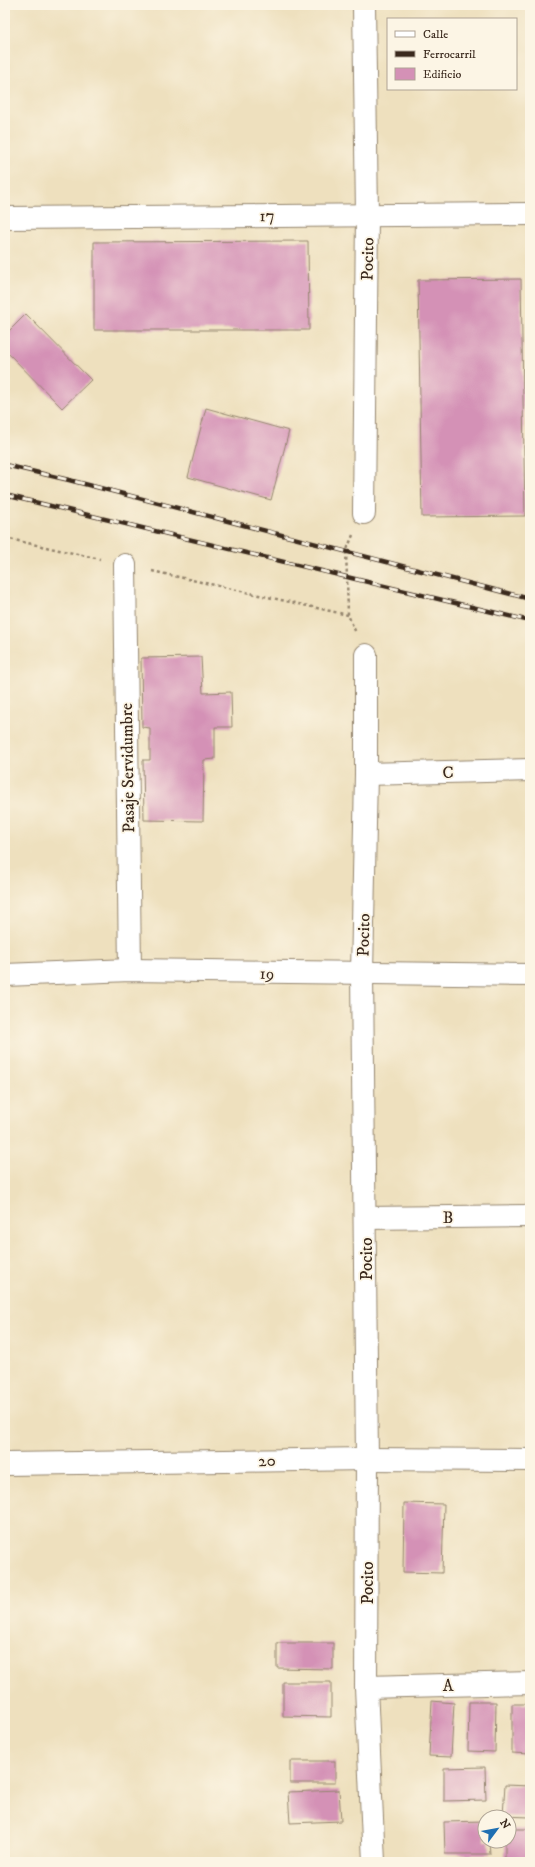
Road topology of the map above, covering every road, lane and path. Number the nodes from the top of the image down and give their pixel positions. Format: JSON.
{"nodes":[{"id":1,"x":364,"y":5,"type":"edge"},
{"id":2,"x":367,"y":214,"type":"junction"},
{"id":3,"x":530,"y":214,"type":"edge"},
{"id":4,"x":5,"y":218,"type":"edge"},
{"id":5,"x":364,"y":513,"type":"joint"},
{"id":6,"x":5,"y":538,"type":"edge"},
{"id":7,"x":125,"y":565,"type":"junction"},
{"id":8,"x":348,"y":615,"type":"junction"},
{"id":9,"x":366,"y":655,"type":"joint"},
{"id":10,"x":530,"y":770,"type":"edge"},
{"id":11,"x":366,"y":774,"type":"junction"},
{"id":12,"x":130,"y":970,"type":"junction"},
{"id":13,"x":362,"y":974,"type":"junction"},
{"id":14,"x":5,"y":975,"type":"edge"},
{"id":15,"x":530,"y":975,"type":"edge"},
{"id":16,"x":530,"y":1216,"type":"edge"},
{"id":17,"x":366,"y":1218,"type":"junction"},
{"id":18,"x":367,"y":1459,"type":"junction"},
{"id":19,"x":530,"y":1460,"type":"edge"},
{"id":20,"x":5,"y":1464,"type":"edge"},
{"id":21,"x":530,"y":1683,"type":"edge"},
{"id":22,"x":366,"y":1688,"type":"junction"},
{"id":23,"x":374,"y":1862,"type":"edge"}],
"edges":[{"from":1,"to":2,"type":"street","name":"Pocito"},
{"from":2,"to":3,"type":"street","name":"17"},
{"from":2,"to":4,"type":"street","name":"17"},
{"from":2,"to":5,"type":"street","name":"Pocito"},
{"from":5,"to":8,"type":"path"},
{"from":6,"to":7,"type":"path"},
{"from":7,"to":8,"type":"path"},
{"from":7,"to":12,"type":"street","name":"Pasaje Servidumbre"},
{"from":8,"to":9,"type":"path"},
{"from":9,"to":11,"type":"street","name":"Pocito"},
{"from":10,"to":11,"type":"street","name":"C"},
{"from":11,"to":13,"type":"street","name":"Pocito"},
{"from":12,"to":13,"type":"street","name":"19"},
{"from":12,"to":14,"type":"street","name":"19"},
{"from":13,"to":15,"type":"street","name":"19"},
{"from":13,"to":17,"type":"street","name":"Pocito"},
{"from":16,"to":17,"type":"street","name":"B"},
{"from":17,"to":18,"type":"street","name":"Pocito"},
{"from":18,"to":19,"type":"street","name":"20"},
{"from":18,"to":20,"type":"street","name":"20"},
{"from":18,"to":22,"type":"street","name":"Pocito"},
{"from":21,"to":22,"type":"street","name":"A"},
{"from":22,"to":23,"type":"street","name":"Pocito"}]}
